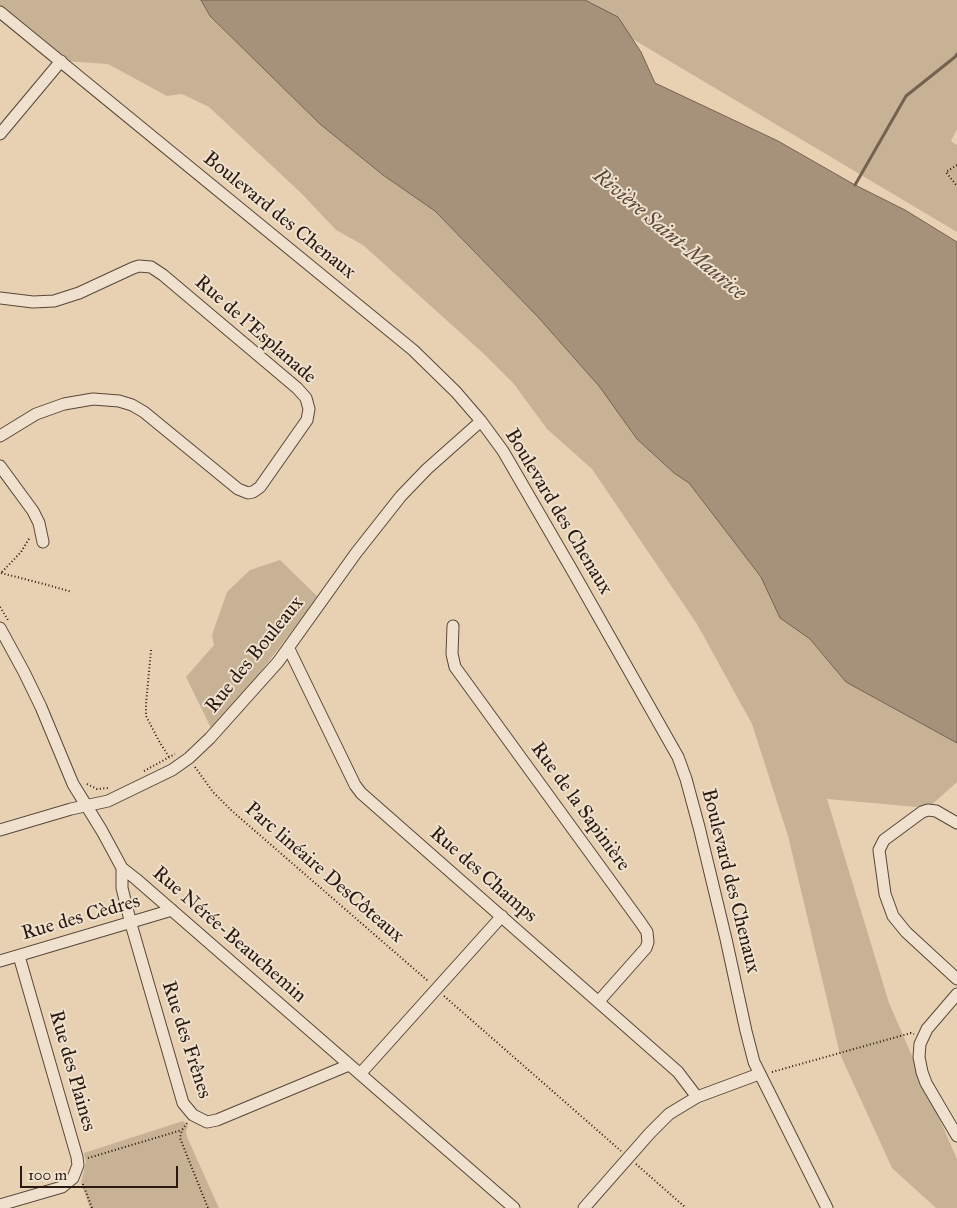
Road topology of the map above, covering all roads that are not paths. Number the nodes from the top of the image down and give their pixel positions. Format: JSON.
{"nodes":[{"id":1,"x":0,"y":12,"type":"edge"},
{"id":2,"x":61,"y":61,"type":"junction"},
{"id":3,"x":0,"y":134,"type":"edge"},
{"id":4,"x":0,"y":298,"type":"edge"},
{"id":5,"x":481,"y":422,"type":"junction"},
{"id":6,"x":0,"y":436,"type":"edge"},
{"id":7,"x":0,"y":466,"type":"edge"},
{"id":8,"x":43,"y":542,"type":"dead end"},
{"id":9,"x":5,"y":626,"type":"edge"},
{"id":10,"x":453,"y":626,"type":"dead end"},
{"id":11,"x":289,"y":649,"type":"junction"},
{"id":12,"x":86,"y":806,"type":"junction"},
{"id":13,"x":957,"y":823,"type":"edge"},
{"id":14,"x":0,"y":830,"type":"edge"},
{"id":15,"x":122,"y":868,"type":"junction"},
{"id":16,"x":172,"y":910,"type":"junction"},
{"id":17,"x":502,"y":916,"type":"junction"},
{"id":18,"x":131,"y":924,"type":"junction"},
{"id":19,"x":19,"y":956,"type":"junction"},
{"id":20,"x":0,"y":961,"type":"edge"},
{"id":21,"x":957,"y":979,"type":"edge"},
{"id":22,"x":957,"y":994,"type":"edge"},
{"id":23,"x":599,"y":1001,"type":"junction"},
{"id":24,"x":349,"y":1064,"type":"junction"},
{"id":25,"x":360,"y":1074,"type":"junction"},
{"id":26,"x":759,"y":1074,"type":"junction"},
{"id":27,"x":697,"y":1097,"type":"junction"},
{"id":28,"x":957,"y":1136,"type":"edge"},
{"id":29,"x":0,"y":1205,"type":"edge"},
{"id":30,"x":514,"y":1208,"type":"edge"},
{"id":31,"x":584,"y":1208,"type":"edge"},
{"id":32,"x":827,"y":1208,"type":"edge"}],
"edges":[{"from":1,"to":2,"type":"street","name":"Boulevard des Chenaux"},
{"from":2,"to":3,"type":"street"},
{"from":2,"to":5,"type":"street","name":"Boulevard des Chenaux"},
{"from":4,"to":6,"type":"street","name":"Rue de l'Esplanade"},
{"from":5,"to":11,"type":"street","name":"Rue des Bouleaux"},
{"from":5,"to":26,"type":"street","name":"Boulevard des Chenaux"},
{"from":7,"to":8,"type":"street"},
{"from":9,"to":12,"type":"street","name":"Rue Nérée-Beauchemin"},
{"from":10,"to":23,"type":"street","name":"Rue de la Sapinière"},
{"from":11,"to":12,"type":"street","name":"Rue des Bouleaux"},
{"from":11,"to":17,"type":"street","name":"Rue des Champs"},
{"from":12,"to":14,"type":"street","name":"Rue des Bouleaux"},
{"from":12,"to":15,"type":"street","name":"Rue Nérée-Beauchemin"},
{"from":13,"to":21,"type":"street"},
{"from":15,"to":16,"type":"street","name":"Rue Nérée-Beauchemin"},
{"from":15,"to":18,"type":"street","name":"Rue des Frênes"},
{"from":16,"to":18,"type":"street","name":"Rue des Cèdres"},
{"from":16,"to":24,"type":"street","name":"Rue Nérée-Beauchemin"},
{"from":17,"to":23,"type":"street","name":"Rue des Champs"},
{"from":17,"to":25,"type":"street"},
{"from":18,"to":19,"type":"street","name":"Rue des Cèdres"},
{"from":18,"to":24,"type":"street","name":"Rue des Frênes"},
{"from":19,"to":20,"type":"street","name":"Rue des Cèdres"},
{"from":19,"to":29,"type":"street","name":"Rue des Plaines"},
{"from":22,"to":28,"type":"street"},
{"from":23,"to":27,"type":"street","name":"Rue des Champs"},
{"from":24,"to":25,"type":"street","name":"Rue Nérée-Beauchemin"},
{"from":25,"to":30,"type":"street","name":"Rue Nérée-Beauchemin"},
{"from":26,"to":27,"type":"street"},
{"from":26,"to":32,"type":"street","name":"Boulevard des Chenaux"},
{"from":27,"to":31,"type":"street"}]}
